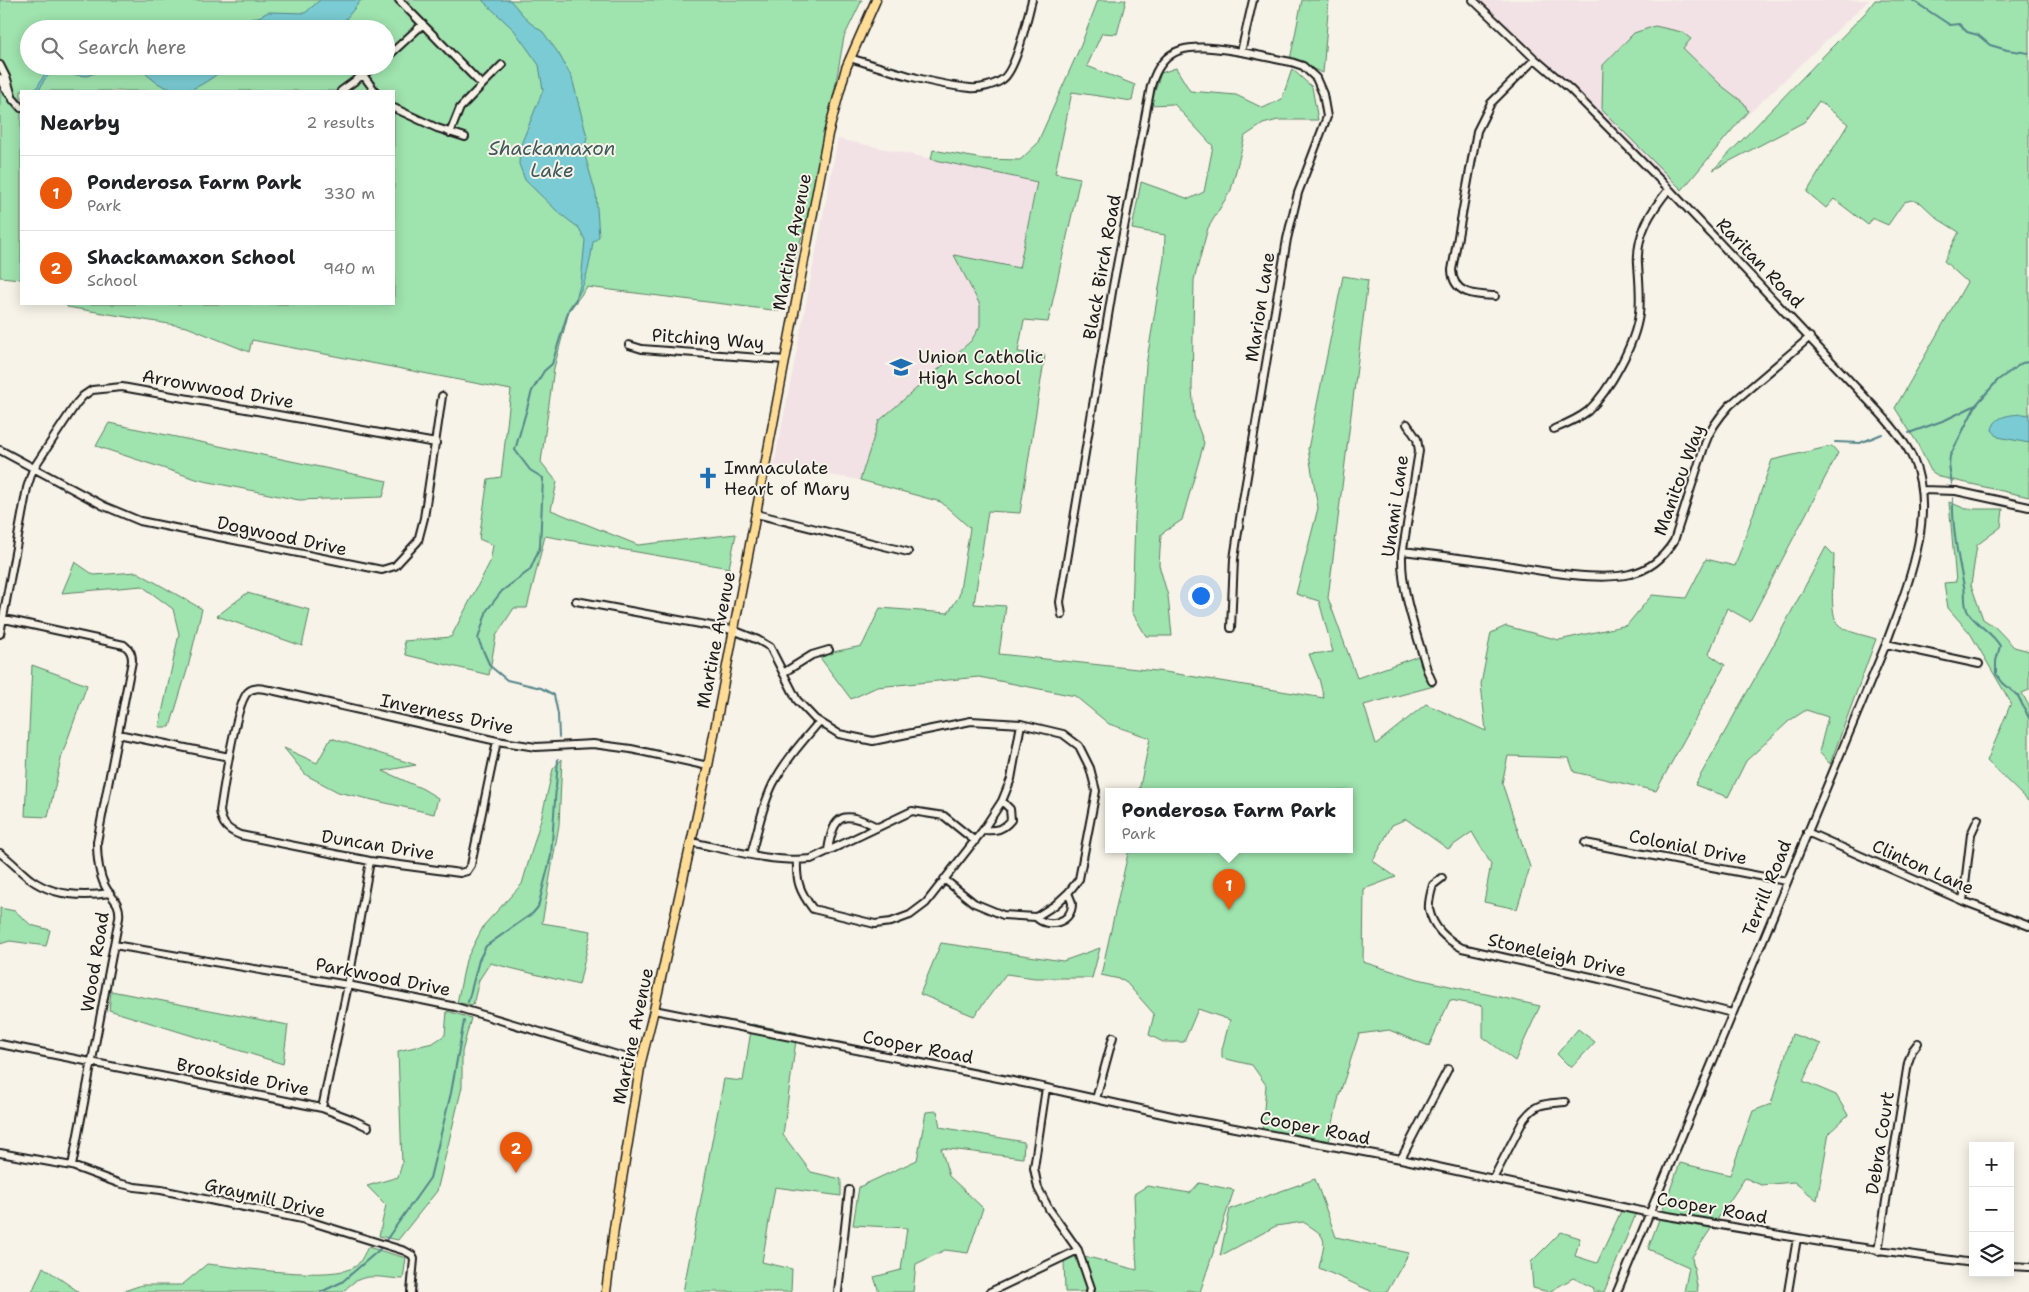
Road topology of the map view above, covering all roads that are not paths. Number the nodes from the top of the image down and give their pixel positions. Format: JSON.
{"nodes":[{"id":1,"x":399,"y":0,"type":"edge"},
{"id":2,"x":876,"y":0,"type":"edge"},
{"id":3,"x":1032,"y":0,"type":"edge"},
{"id":4,"x":1254,"y":0,"type":"edge"},
{"id":5,"x":1473,"y":0,"type":"edge"},
{"id":6,"x":422,"y":24,"type":"junction"},
{"id":7,"x":395,"y":50,"type":"edge"},
{"id":8,"x":1241,"y":52,"type":"junction"},
{"id":9,"x":850,"y":58,"type":"junction"},
{"id":10,"x":1535,"y":59,"type":"junction"},
{"id":11,"x":0,"y":65,"type":"edge"},
{"id":12,"x":502,"y":65,"type":"dead end"},
{"id":13,"x":363,"y":75,"type":"joint"},
{"id":14,"x":0,"y":78,"type":"edge"},
{"id":15,"x":482,"y":85,"type":"junction"},
{"id":16,"x":342,"y":90,"type":"edge"},
{"id":17,"x":374,"y":90,"type":"edge"},
{"id":18,"x":13,"y":100,"type":"junction"},
{"id":19,"x":20,"y":107,"type":"edge"},
{"id":20,"x":395,"y":108,"type":"edge"},
{"id":21,"x":450,"y":133,"type":"junction"},
{"id":22,"x":465,"y":137,"type":"dead end"},
{"id":23,"x":1669,"y":189,"type":"junction"},
{"id":24,"x":1495,"y":296,"type":"dead end"},
{"id":25,"x":1810,"y":337,"type":"junction"},
{"id":26,"x":629,"y":345,"type":"dead end"},
{"id":27,"x":785,"y":360,"type":"junction"},
{"id":28,"x":442,"y":396,"type":"dead end"},
{"id":29,"x":1407,"y":424,"type":"dead end"},
{"id":30,"x":1554,"y":429,"type":"dead end"},
{"id":31,"x":436,"y":443,"type":"junction"},
{"id":32,"x":0,"y":450,"type":"edge"},
{"id":33,"x":33,"y":469,"type":"junction"},
{"id":34,"x":1922,"y":490,"type":"junction"},
{"id":35,"x":2029,"y":507,"type":"edge"},
{"id":36,"x":756,"y":514,"type":"junction"},
{"id":37,"x":1403,"y":550,"type":"junction"},
{"id":38,"x":908,"y":552,"type":"dead end"},
{"id":39,"x":576,"y":602,"type":"dead end"},
{"id":40,"x":1062,"y":615,"type":"dead end"},
{"id":41,"x":2,"y":619,"type":"edge"},
{"id":42,"x":1231,"y":628,"type":"dead end"},
{"id":43,"x":734,"y":630,"type":"junction"},
{"id":44,"x":0,"y":634,"type":"edge"},
{"id":45,"x":1886,"y":644,"type":"junction"},
{"id":46,"x":829,"y":650,"type":"dead end"},
{"id":47,"x":1979,"y":664,"type":"dead end"},
{"id":48,"x":783,"y":673,"type":"junction"},
{"id":49,"x":1432,"y":681,"type":"dead end"},
{"id":50,"x":819,"y":722,"type":"junction"},
{"id":51,"x":1021,"y":724,"type":"junction"},
{"id":52,"x":118,"y":734,"type":"junction"},
{"id":53,"x":497,"y":741,"type":"junction"},
{"id":54,"x":229,"y":757,"type":"junction"},
{"id":55,"x":708,"y":766,"type":"junction"},
{"id":56,"x":1002,"y":801,"type":"junction"},
{"id":57,"x":1978,"y":819,"type":"dead end"},
{"id":58,"x":876,"y":827,"type":"junction"},
{"id":59,"x":983,"y":830,"type":"junction"},
{"id":60,"x":1807,"y":832,"type":"junction"},
{"id":61,"x":975,"y":841,"type":"junction"},
{"id":62,"x":691,"y":842,"type":"junction"},
{"id":63,"x":1585,"y":843,"type":"dead end"},
{"id":64,"x":828,"y":850,"type":"junction"},
{"id":65,"x":0,"y":854,"type":"edge"},
{"id":66,"x":751,"y":854,"type":"junction"},
{"id":67,"x":797,"y":860,"type":"junction"},
{"id":68,"x":370,"y":861,"type":"junction"},
{"id":69,"x":1442,"y":878,"type":"dead end"},
{"id":70,"x":944,"y":879,"type":"junction"},
{"id":71,"x":1786,"y":881,"type":"junction"},
{"id":72,"x":110,"y":893,"type":"junction"},
{"id":73,"x":1068,"y":893,"type":"junction"},
{"id":74,"x":1962,"y":901,"type":"junction"},
{"id":75,"x":1036,"y":917,"type":"junction"},
{"id":76,"x":2029,"y":926,"type":"edge"},
{"id":77,"x":114,"y":945,"type":"junction"},
{"id":78,"x":348,"y":985,"type":"junction"},
{"id":79,"x":654,"y":1010,"type":"junction"},
{"id":80,"x":1732,"y":1013,"type":"junction"},
{"id":81,"x":1113,"y":1037,"type":"dead end"},
{"id":82,"x":1918,"y":1043,"type":"dead end"},
{"id":83,"x":0,"y":1044,"type":"edge"},
{"id":84,"x":93,"y":1062,"type":"junction"},
{"id":85,"x":641,"y":1062,"type":"junction"},
{"id":86,"x":1448,"y":1069,"type":"dead end"},
{"id":87,"x":1046,"y":1088,"type":"junction"},
{"id":88,"x":1096,"y":1099,"type":"junction"},
{"id":89,"x":1565,"y":1102,"type":"dead end"},
{"id":90,"x":322,"y":1108,"type":"junction"},
{"id":91,"x":368,"y":1127,"type":"dead end"},
{"id":92,"x":0,"y":1153,"type":"edge"},
{"id":93,"x":1401,"y":1159,"type":"junction"},
{"id":94,"x":72,"y":1166,"type":"junction"},
{"id":95,"x":1494,"y":1179,"type":"junction"},
{"id":96,"x":849,"y":1190,"type":"dead end"},
{"id":97,"x":1650,"y":1213,"type":"junction"},
{"id":98,"x":1797,"y":1238,"type":"junction"},
{"id":99,"x":1078,"y":1250,"type":"junction"},
{"id":100,"x":1878,"y":1251,"type":"junction"},
{"id":101,"x":1969,"y":1262,"type":"edge"},
{"id":102,"x":2014,"y":1266,"type":"edge"},
{"id":103,"x":2029,"y":1267,"type":"edge"},
{"id":104,"x":411,"y":1292,"type":"edge"},
{"id":105,"x":606,"y":1292,"type":"edge"},
{"id":106,"x":838,"y":1292,"type":"edge"},
{"id":107,"x":990,"y":1292,"type":"edge"},
{"id":108,"x":1090,"y":1292,"type":"edge"},
{"id":109,"x":1617,"y":1292,"type":"edge"},
{"id":110,"x":1788,"y":1292,"type":"edge"}],
"edges":[{"from":1,"to":6,"type":"street"},
{"from":2,"to":9,"type":"main road","name":"Martine Avenue"},
{"from":3,"to":9,"type":"street"},
{"from":4,"to":8,"type":"street"},
{"from":5,"to":10,"type":"street","name":"Raritan Road"},
{"from":6,"to":7,"type":"street"},
{"from":6,"to":15,"type":"street"},
{"from":8,"to":40,"type":"street","name":"Black Birch Road"},
{"from":8,"to":42,"type":"street","name":"Marion Lane"},
{"from":9,"to":27,"type":"main road","name":"Martine Avenue"},
{"from":10,"to":23,"type":"street","name":"Raritan Road"},
{"from":10,"to":24,"type":"street"},
{"from":11,"to":18,"type":"street"},
{"from":12,"to":15,"type":"street"},
{"from":13,"to":16,"type":"street"},
{"from":13,"to":17,"type":"street"},
{"from":14,"to":18,"type":"street"},
{"from":15,"to":21,"type":"street"},
{"from":18,"to":19,"type":"street"},
{"from":20,"to":21,"type":"street"},
{"from":21,"to":22,"type":"street"},
{"from":23,"to":25,"type":"street","name":"Raritan Road"},
{"from":23,"to":30,"type":"street"},
{"from":25,"to":34,"type":"street","name":"Raritan Road"},
{"from":25,"to":37,"type":"street","name":"Manitou Way"},
{"from":26,"to":27,"type":"street","name":"Pitching Way"},
{"from":27,"to":36,"type":"main road","name":"Martine Avenue"},
{"from":28,"to":31,"type":"street","name":"Dogwood Drive"},
{"from":29,"to":37,"type":"street","name":"Unami Lane"},
{"from":31,"to":33,"type":"street","name":"Arrowwood Drive"},
{"from":31,"to":33,"type":"street","name":"Dogwood Drive"},
{"from":32,"to":33,"type":"street","name":"Dogwood Drive"},
{"from":33,"to":41,"type":"street","name":"Arrowwood Drive"},
{"from":34,"to":35,"type":"street"},
{"from":34,"to":45,"type":"street","name":"Terrill Road"},
{"from":36,"to":38,"type":"street"},
{"from":36,"to":43,"type":"main road","name":"Martine Avenue"},
{"from":37,"to":49,"type":"street","name":"Unami Lane"},
{"from":39,"to":43,"type":"street"},
{"from":41,"to":44,"type":"street","name":"Arrowwood Drive"},
{"from":41,"to":52,"type":"street","name":"Wood Road"},
{"from":43,"to":48,"type":"street"},
{"from":43,"to":55,"type":"main road","name":"Martine Avenue"},
{"from":45,"to":47,"type":"street"},
{"from":45,"to":60,"type":"street","name":"Terrill Road"},
{"from":46,"to":48,"type":"street"},
{"from":48,"to":50,"type":"street"},
{"from":50,"to":51,"type":"street"},
{"from":50,"to":66,"type":"street"},
{"from":51,"to":56,"type":"street"},
{"from":51,"to":73,"type":"street"},
{"from":52,"to":54,"type":"street"},
{"from":52,"to":72,"type":"street","name":"Wood Road"},
{"from":53,"to":54,"type":"street","name":"Inverness Drive"},
{"from":53,"to":55,"type":"street","name":"Inverness Drive"},
{"from":53,"to":68,"type":"street","name":"Duncan Drive"},
{"from":54,"to":68,"type":"street","name":"Duncan Drive"},
{"from":55,"to":62,"type":"main road","name":"Martine Avenue"},
{"from":56,"to":59,"type":"street"},
{"from":56,"to":59,"type":"street"},
{"from":57,"to":74,"type":"street"},
{"from":58,"to":61,"type":"street"},
{"from":58,"to":64,"type":"street"},
{"from":58,"to":64,"type":"street"},
{"from":59,"to":61,"type":"street"},
{"from":60,"to":71,"type":"street","name":"Terrill Road"},
{"from":60,"to":74,"type":"street","name":"Clinton Lane"},
{"from":61,"to":70,"type":"street"},
{"from":62,"to":66,"type":"street"},
{"from":62,"to":79,"type":"main road","name":"Martine Avenue"},
{"from":63,"to":71,"type":"street","name":"Colonial Drive"},
{"from":64,"to":67,"type":"street"},
{"from":65,"to":72,"type":"street"},
{"from":66,"to":67,"type":"street"},
{"from":67,"to":70,"type":"street"},
{"from":68,"to":78,"type":"street","name":"Brookside Drive"},
{"from":69,"to":80,"type":"street","name":"Stoneleigh Drive"},
{"from":70,"to":75,"type":"street"},
{"from":71,"to":80,"type":"street","name":"Terrill Road"},
{"from":72,"to":77,"type":"street","name":"Wood Road"},
{"from":73,"to":75,"type":"street"},
{"from":73,"to":75,"type":"street"},
{"from":74,"to":76,"type":"street","name":"Clinton Lane"},
{"from":77,"to":78,"type":"street","name":"Parkwood Drive"},
{"from":77,"to":84,"type":"street","name":"Wood Road"},
{"from":78,"to":85,"type":"street","name":"Parkwood Drive"},
{"from":78,"to":90,"type":"street","name":"Brookside Drive"},
{"from":79,"to":85,"type":"main road","name":"Martine Avenue"},
{"from":79,"to":87,"type":"street","name":"Cooper Road"},
{"from":80,"to":97,"type":"street","name":"Terrill Road"},
{"from":81,"to":88,"type":"street"},
{"from":82,"to":100,"type":"street","name":"Debra Court"},
{"from":83,"to":84,"type":"street","name":"Brookside Drive"},
{"from":84,"to":90,"type":"street","name":"Brookside Drive"},
{"from":84,"to":94,"type":"street","name":"Wood Road"},
{"from":85,"to":105,"type":"main road","name":"Martine Avenue"},
{"from":86,"to":93,"type":"street"},
{"from":87,"to":88,"type":"street","name":"Cooper Road"},
{"from":87,"to":99,"type":"street"},
{"from":88,"to":93,"type":"street","name":"Cooper Road"},
{"from":89,"to":95,"type":"street"},
{"from":90,"to":91,"type":"street"},
{"from":92,"to":94,"type":"street"},
{"from":93,"to":95,"type":"street","name":"Cooper Road"},
{"from":94,"to":104,"type":"street","name":"Graymill Drive"},
{"from":95,"to":97,"type":"street","name":"Cooper Road"},
{"from":96,"to":106,"type":"street"},
{"from":97,"to":98,"type":"street","name":"Cooper Road"},
{"from":97,"to":109,"type":"street","name":"Terrill Road"},
{"from":98,"to":100,"type":"street","name":"Cooper Road"},
{"from":98,"to":110,"type":"street"},
{"from":99,"to":107,"type":"street"},
{"from":99,"to":108,"type":"street"},
{"from":100,"to":101,"type":"street","name":"Cooper Road"},
{"from":102,"to":103,"type":"street"}]}
